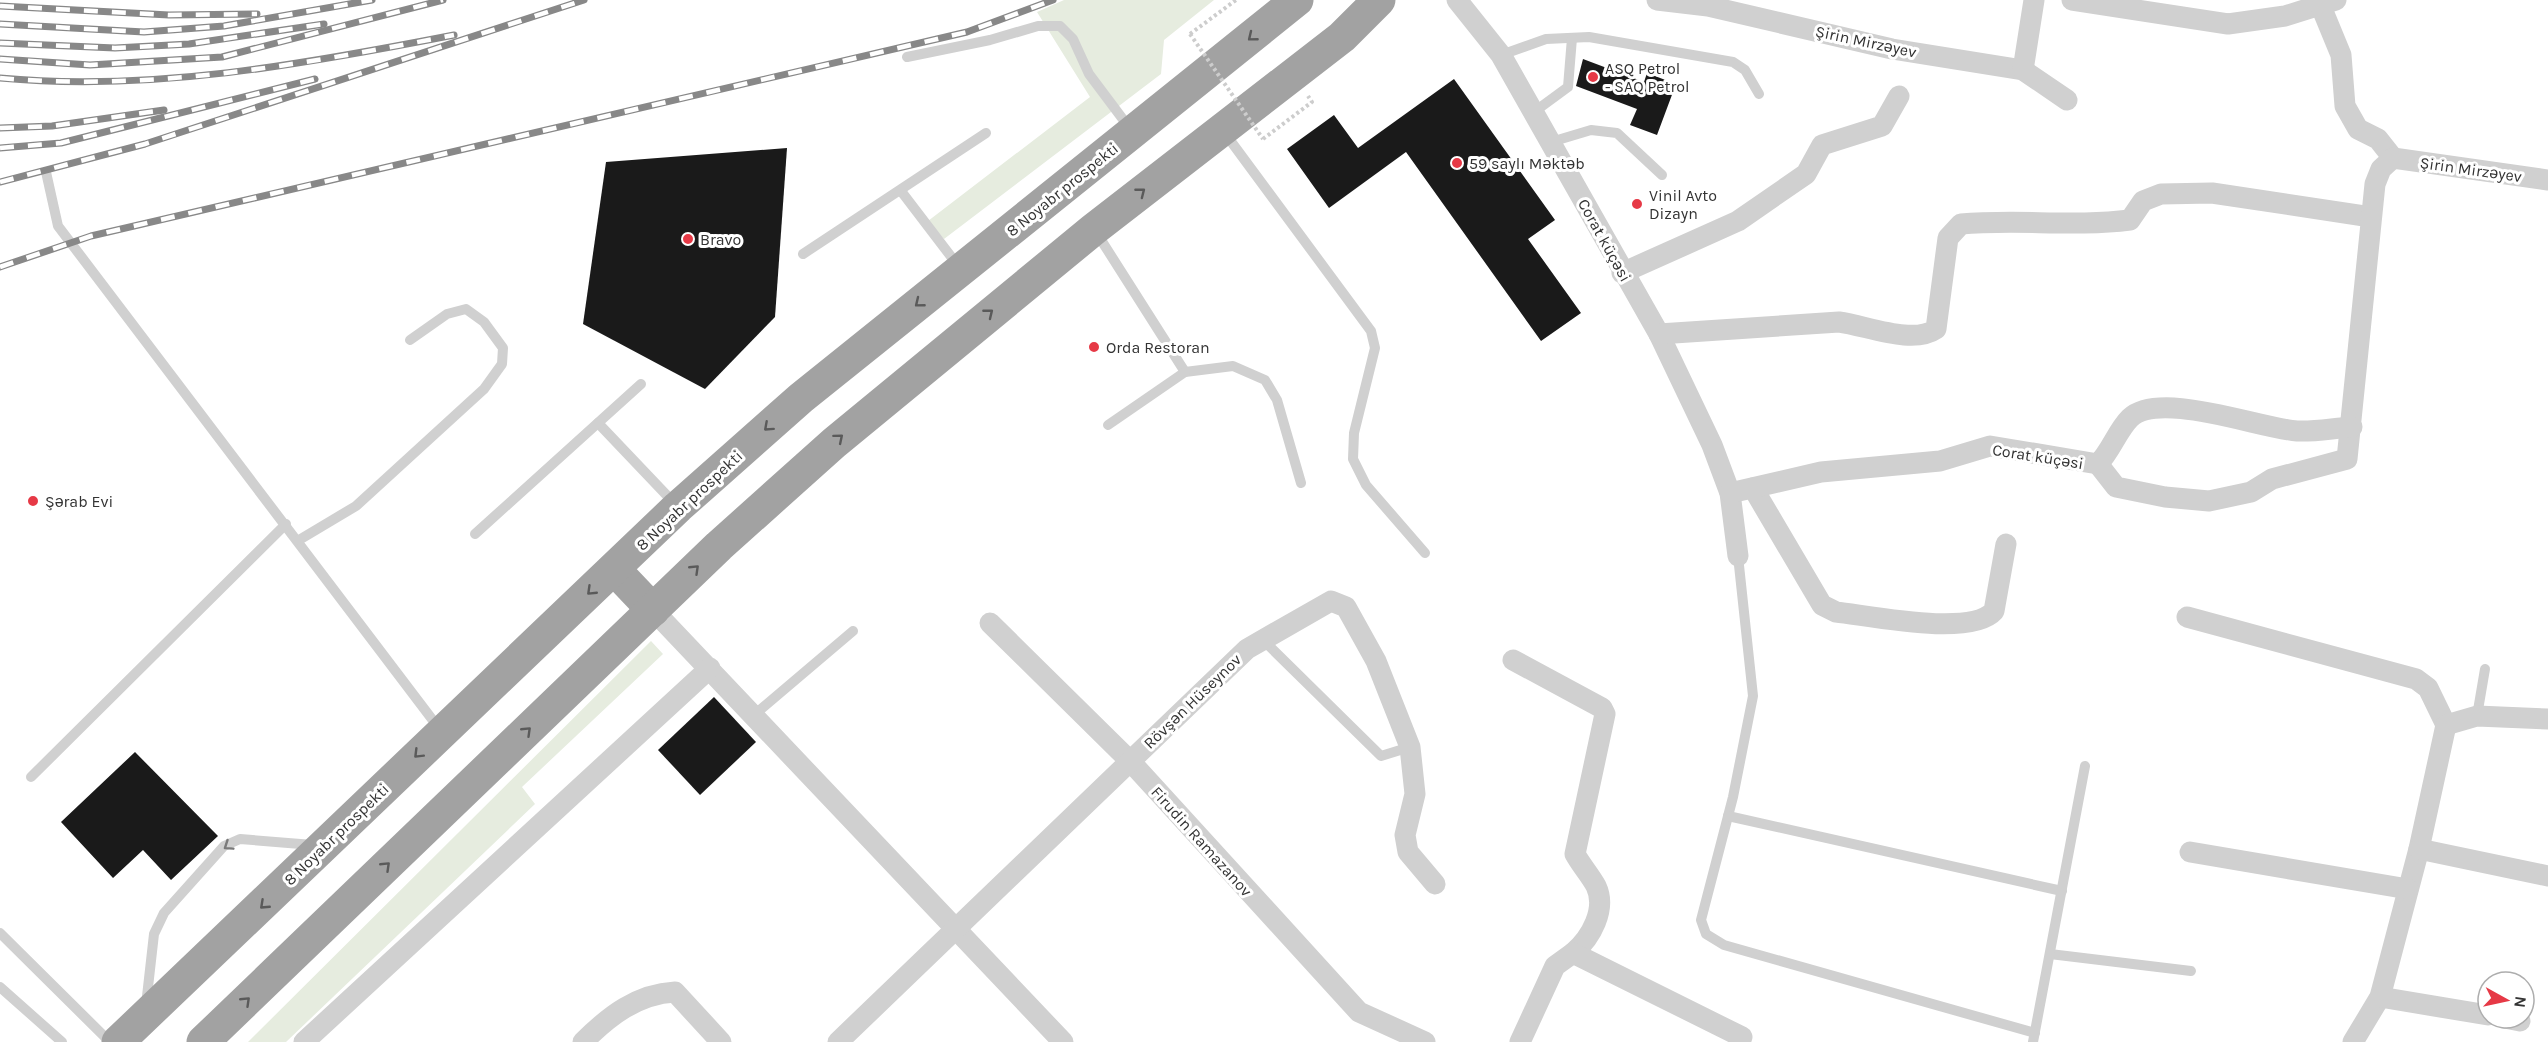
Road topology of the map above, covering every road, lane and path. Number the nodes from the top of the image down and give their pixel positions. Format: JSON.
{"nodes":[{"id":1,"x":1236,"y":0,"type":"edge"},
{"id":2,"x":1297,"y":0,"type":"edge"},
{"id":3,"x":1379,"y":0,"type":"edge"},
{"id":4,"x":1657,"y":0,"type":"edge"},
{"id":5,"x":2034,"y":0,"type":"edge"},
{"id":6,"x":2072,"y":0,"type":"edge"},
{"id":7,"x":1466,"y":2,"type":"edge"},
{"id":8,"x":2328,"y":2,"type":"edge"},
{"id":9,"x":1572,"y":38,"type":"junction"},
{"id":10,"x":1501,"y":55,"type":"junction"},
{"id":11,"x":907,"y":57,"type":"dead end"},
{"id":12,"x":2023,"y":70,"type":"junction"},
{"id":13,"x":1759,"y":94,"type":"dead end"},
{"id":14,"x":1899,"y":96,"type":"dead end"},
{"id":15,"x":2067,"y":100,"type":"dead end"},
{"id":16,"x":1312,"y":102,"type":"dead end"},
{"id":17,"x":1534,"y":112,"type":"junction"},
{"id":18,"x":1222,"y":130,"type":"junction"},
{"id":19,"x":1133,"y":132,"type":"junction"},
{"id":20,"x":986,"y":133,"type":"dead end"},
{"id":21,"x":1551,"y":142,"type":"junction"},
{"id":22,"x":2393,"y":158,"type":"junction"},
{"id":23,"x":46,"y":172,"type":"dead end"},
{"id":24,"x":1662,"y":175,"type":"dead end"},
{"id":25,"x":2548,"y":180,"type":"edge"},
{"id":26,"x":901,"y":190,"type":"junction"},
{"id":27,"x":2371,"y":217,"type":"junction"},
{"id":28,"x":1094,"y":229,"type":"junction"},
{"id":29,"x":803,"y":255,"type":"dead end"},
{"id":30,"x":961,"y":270,"type":"junction"},
{"id":31,"x":1622,"y":273,"type":"junction"},
{"id":32,"x":1659,"y":334,"type":"junction"},
{"id":33,"x":410,"y":340,"type":"dead end"},
{"id":34,"x":1185,"y":372,"type":"junction"},
{"id":35,"x":641,"y":384,"type":"dead end"},
{"id":36,"x":598,"y":423,"type":"junction"},
{"id":37,"x":1108,"y":425,"type":"dead end"},
{"id":38,"x":2352,"y":427,"type":"junction"},
{"id":39,"x":2098,"y":464,"type":"junction"},
{"id":40,"x":1301,"y":483,"type":"dead end"},
{"id":41,"x":1753,"y":488,"type":"junction"},
{"id":42,"x":1730,"y":493,"type":"junction"},
{"id":43,"x":678,"y":507,"type":"junction"},
{"id":44,"x":286,"y":524,"type":"junction"},
{"id":45,"x":475,"y":534,"type":"dead end"},
{"id":46,"x":299,"y":540,"type":"junction"},
{"id":47,"x":2006,"y":544,"type":"dead end"},
{"id":48,"x":1425,"y":553,"type":"dead end"},
{"id":49,"x":1738,"y":556,"type":"joint"},
{"id":50,"x":614,"y":569,"type":"junction"},
{"id":51,"x":653,"y":610,"type":"junction"},
{"id":52,"x":2187,"y":617,"type":"dead end"},
{"id":53,"x":990,"y":623,"type":"dead end"},
{"id":54,"x":853,"y":631,"type":"dead end"},
{"id":55,"x":1263,"y":640,"type":"junction"},
{"id":56,"x":1513,"y":660,"type":"dead end"},
{"id":57,"x":710,"y":668,"type":"junction"},
{"id":58,"x":2485,"y":669,"type":"dead end"},
{"id":59,"x":754,"y":715,"type":"junction"},
{"id":60,"x":2477,"y":716,"type":"junction"},
{"id":61,"x":2548,"y":719,"type":"edge"},
{"id":62,"x":2446,"y":725,"type":"junction"},
{"id":63,"x":441,"y":731,"type":"junction"},
{"id":64,"x":1410,"y":747,"type":"junction"},
{"id":65,"x":1130,"y":761,"type":"junction"},
{"id":66,"x":2085,"y":766,"type":"dead end"},
{"id":67,"x":31,"y":777,"type":"dead end"},
{"id":68,"x":1728,"y":816,"type":"junction"},
{"id":69,"x":326,"y":846,"type":"junction"},
{"id":70,"x":2419,"y":849,"type":"junction"},
{"id":71,"x":2190,"y":852,"type":"dead end"},
{"id":72,"x":2548,"y":876,"type":"edge"},
{"id":73,"x":1434,"y":884,"type":"dead end"},
{"id":74,"x":2408,"y":889,"type":"junction"},
{"id":75,"x":2062,"y":891,"type":"junction"},
{"id":76,"x":957,"y":929,"type":"junction"},
{"id":77,"x":0,"y":933,"type":"edge"},
{"id":78,"x":1573,"y":953,"type":"junction"},
{"id":79,"x":2050,"y":954,"type":"junction"},
{"id":80,"x":2191,"y":970,"type":"dead end"},
{"id":81,"x":0,"y":987,"type":"edge"},
{"id":82,"x":2380,"y":997,"type":"junction"},
{"id":83,"x":2476,"y":1013,"type":"edge"},
{"id":84,"x":144,"y":1018,"type":"junction"},
{"id":85,"x":1742,"y":1037,"type":"dead end"},
{"id":86,"x":2034,"y":1038,"type":"edge"},
{"id":87,"x":62,"y":1042,"type":"edge"},
{"id":88,"x":110,"y":1042,"type":"edge"},
{"id":89,"x":118,"y":1042,"type":"edge"},
{"id":90,"x":203,"y":1042,"type":"edge"},
{"id":91,"x":304,"y":1042,"type":"edge"},
{"id":92,"x":583,"y":1042,"type":"edge"},
{"id":93,"x":721,"y":1042,"type":"edge"},
{"id":94,"x":838,"y":1042,"type":"edge"},
{"id":95,"x":1063,"y":1042,"type":"edge"},
{"id":96,"x":1425,"y":1042,"type":"edge"},
{"id":97,"x":1520,"y":1042,"type":"edge"},
{"id":98,"x":2353,"y":1042,"type":"edge"}],
"edges":[{"from":1,"to":16,"type":"path","bridge":true},
{"from":2,"to":19,"type":"highway","name":"8 Noyabr prospekti","one_way":true},
{"from":3,"to":18,"type":"highway"},
{"from":4,"to":12,"type":"street","name":"Şirin Mirzəyev"},
{"from":5,"to":12,"type":"street"},
{"from":6,"to":8,"type":"street"},
{"from":7,"to":10,"type":"street","name":"Corat küçəsi"},
{"from":8,"to":22,"type":"street"},
{"from":9,"to":10,"type":"lane"},
{"from":9,"to":13,"type":"lane"},
{"from":9,"to":17,"type":"lane"},
{"from":10,"to":17,"type":"street","name":"Corat küçəsi"},
{"from":11,"to":19,"type":"lane"},
{"from":12,"to":15,"type":"street","name":"Şirin Mirzəyev"},
{"from":14,"to":31,"type":"street"},
{"from":17,"to":21,"type":"street","name":"Corat küçəsi"},
{"from":28,"to":18,"type":"highway","one_way":true},
{"from":18,"to":48,"type":"lane"},
{"from":19,"to":30,"type":"highway","name":"8 Noyabr prospekti"},
{"from":20,"to":26,"type":"lane"},
{"from":21,"to":24,"type":"lane"},
{"from":21,"to":31,"type":"street","name":"Corat küçəsi"},
{"from":22,"to":25,"type":"street","name":"Şirin Mirzəyev"},
{"from":22,"to":27,"type":"street","name":"Corat küçəsi"},
{"from":23,"to":44,"type":"lane"},
{"from":26,"to":29,"type":"lane"},
{"from":26,"to":30,"type":"lane"},
{"from":27,"to":32,"type":"street"},
{"from":27,"to":38,"type":"street","name":"Corat küçəsi"},
{"from":28,"to":34,"type":"lane"},
{"from":51,"to":28,"type":"highway","one_way":true},
{"from":30,"to":43,"type":"highway","name":"8 Noyabr prospekti","one_way":true},
{"from":31,"to":32,"type":"street","name":"Corat küçəsi"},
{"from":32,"to":42,"type":"street","name":"Corat küçəsi"},
{"from":33,"to":46,"type":"lane"},
{"from":34,"to":37,"type":"lane"},
{"from":34,"to":40,"type":"lane"},
{"from":35,"to":36,"type":"lane"},
{"from":36,"to":43,"type":"lane"},
{"from":36,"to":45,"type":"lane"},
{"from":38,"to":39,"type":"street","name":"Corat küçəsi"},
{"from":38,"to":39,"type":"street","name":"Corat küçəsi"},
{"from":39,"to":41,"type":"street","name":"Corat küçəsi"},
{"from":41,"to":42,"type":"street","name":"Corat küçəsi"},
{"from":41,"to":47,"type":"street"},
{"from":42,"to":49,"type":"street","name":"Corat küçəsi"},
{"from":43,"to":50,"type":"highway","name":"8 Noyabr prospekti"},
{"from":44,"to":46,"type":"lane"},
{"from":44,"to":67,"type":"lane"},
{"from":46,"to":63,"type":"lane"},
{"from":49,"to":68,"type":"lane"},
{"from":50,"to":51,"type":"highway"},
{"from":50,"to":63,"type":"highway","name":"8 Noyabr prospekti","one_way":true},
{"from":51,"to":57,"type":"street"},
{"from":90,"to":51,"type":"highway","one_way":true},
{"from":52,"to":62,"type":"street"},
{"from":53,"to":65,"type":"street","name":"Firudin Ramazanov"},
{"from":54,"to":59,"type":"lane"},
{"from":55,"to":64,"type":"lane"},
{"from":55,"to":64,"type":"street","name":"Rövşən Hüseynov"},
{"from":55,"to":65,"type":"street","name":"Rövşən Hüseynov"},
{"from":56,"to":78,"type":"street"},
{"from":57,"to":59,"type":"street"},
{"from":57,"to":91,"type":"street"},
{"from":58,"to":60,"type":"lane"},
{"from":59,"to":76,"type":"street"},
{"from":60,"to":61,"type":"street"},
{"from":60,"to":62,"type":"street"},
{"from":62,"to":70,"type":"street"},
{"from":63,"to":69,"type":"highway","name":"8 Noyabr prospekti","one_way":true},
{"from":64,"to":73,"type":"street","name":"Rövşən Hüseynov"},
{"from":65,"to":76,"type":"street","name":"Rövşən Hüseynov"},
{"from":65,"to":96,"type":"street","name":"Firudin Ramazanov"},
{"from":66,"to":75,"type":"lane"},
{"from":68,"to":75,"type":"lane"},
{"from":68,"to":86,"type":"lane"},
{"from":69,"to":84,"type":"highway","name":"8 Noyabr prospekti","one_way":true},
{"from":69,"to":84,"type":"lane","one_way":true},
{"from":70,"to":72,"type":"street"},
{"from":70,"to":74,"type":"street"},
{"from":71,"to":74,"type":"street"},
{"from":74,"to":82,"type":"street"},
{"from":75,"to":79,"type":"lane"},
{"from":76,"to":94,"type":"street","name":"Rövşən Hüseynov"},
{"from":76,"to":95,"type":"street"},
{"from":77,"to":88,"type":"lane"},
{"from":78,"to":85,"type":"street"},
{"from":78,"to":97,"type":"street"},
{"from":79,"to":80,"type":"lane"},
{"from":79,"to":86,"type":"lane"},
{"from":81,"to":87,"type":"lane"},
{"from":82,"to":83,"type":"street"},
{"from":82,"to":98,"type":"street"},
{"from":84,"to":89,"type":"highway","name":"8 Noyabr prospekti"},
{"from":92,"to":93,"type":"street"}]}
